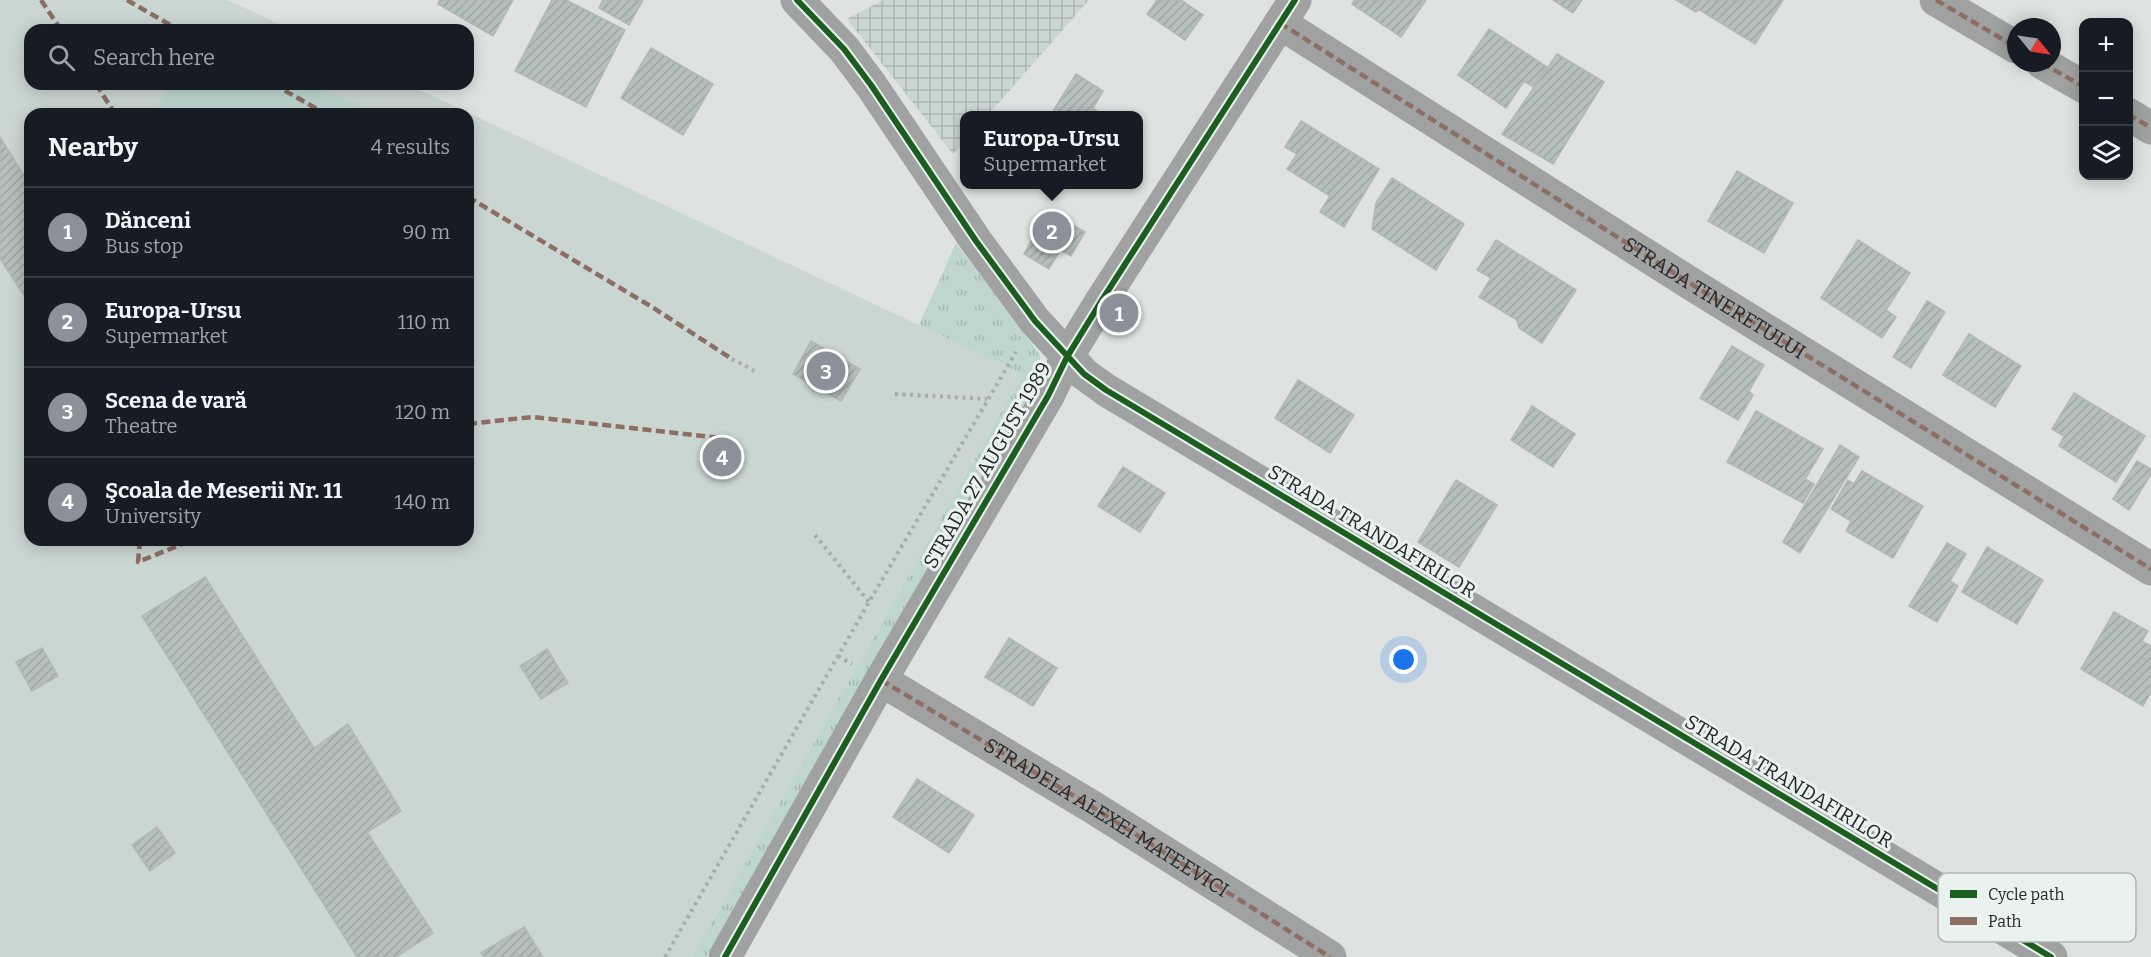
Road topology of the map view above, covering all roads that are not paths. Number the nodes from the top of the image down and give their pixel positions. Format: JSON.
{"nodes":[{"id":1,"x":797,"y":0,"type":"edge"},
{"id":2,"x":1936,"y":0,"type":"edge"},
{"id":3,"x":1288,"y":12,"type":"edge"},
{"id":4,"x":2007,"y":42,"type":"edge"},
{"id":5,"x":2058,"y":72,"type":"edge"},
{"id":6,"x":2079,"y":84,"type":"edge"},
{"id":7,"x":2133,"y":117,"type":"edge"},
{"id":8,"x":2151,"y":128,"type":"edge"},
{"id":9,"x":1067,"y":357,"type":"junction"},
{"id":10,"x":2151,"y":569,"type":"edge"},
{"id":11,"x":881,"y":681,"type":"junction"},
{"id":12,"x":1938,"y":889,"type":"edge"},
{"id":13,"x":2026,"y":942,"type":"edge"},
{"id":14,"x":725,"y":957,"type":"edge"},
{"id":15,"x":1330,"y":957,"type":"edge"},
{"id":16,"x":2051,"y":957,"type":"edge"}],
"edges":[{"from":1,"to":9,"type":"street","name":"STRADA TRANDAFIRILOR"},
{"from":2,"to":4,"type":"street"},
{"from":3,"to":9,"type":"street","name":"STRADA 27 AUGUST 1989"},
{"from":3,"to":10,"type":"street","name":"STRADA TINERETULUI"},
{"from":5,"to":6,"type":"street"},
{"from":7,"to":8,"type":"street"},
{"from":9,"to":11,"type":"street","name":"STRADA 27 AUGUST 1989"},
{"from":9,"to":12,"type":"street","name":"STRADA TRANDAFIRILOR"},
{"from":11,"to":14,"type":"street","name":"STRADA 27 AUGUST 1989"},
{"from":11,"to":15,"type":"street","name":"STRADELA ALEXEI MATEEVICI"},
{"from":13,"to":16,"type":"street","name":"STRADA TRANDAFIRILOR"}]}
